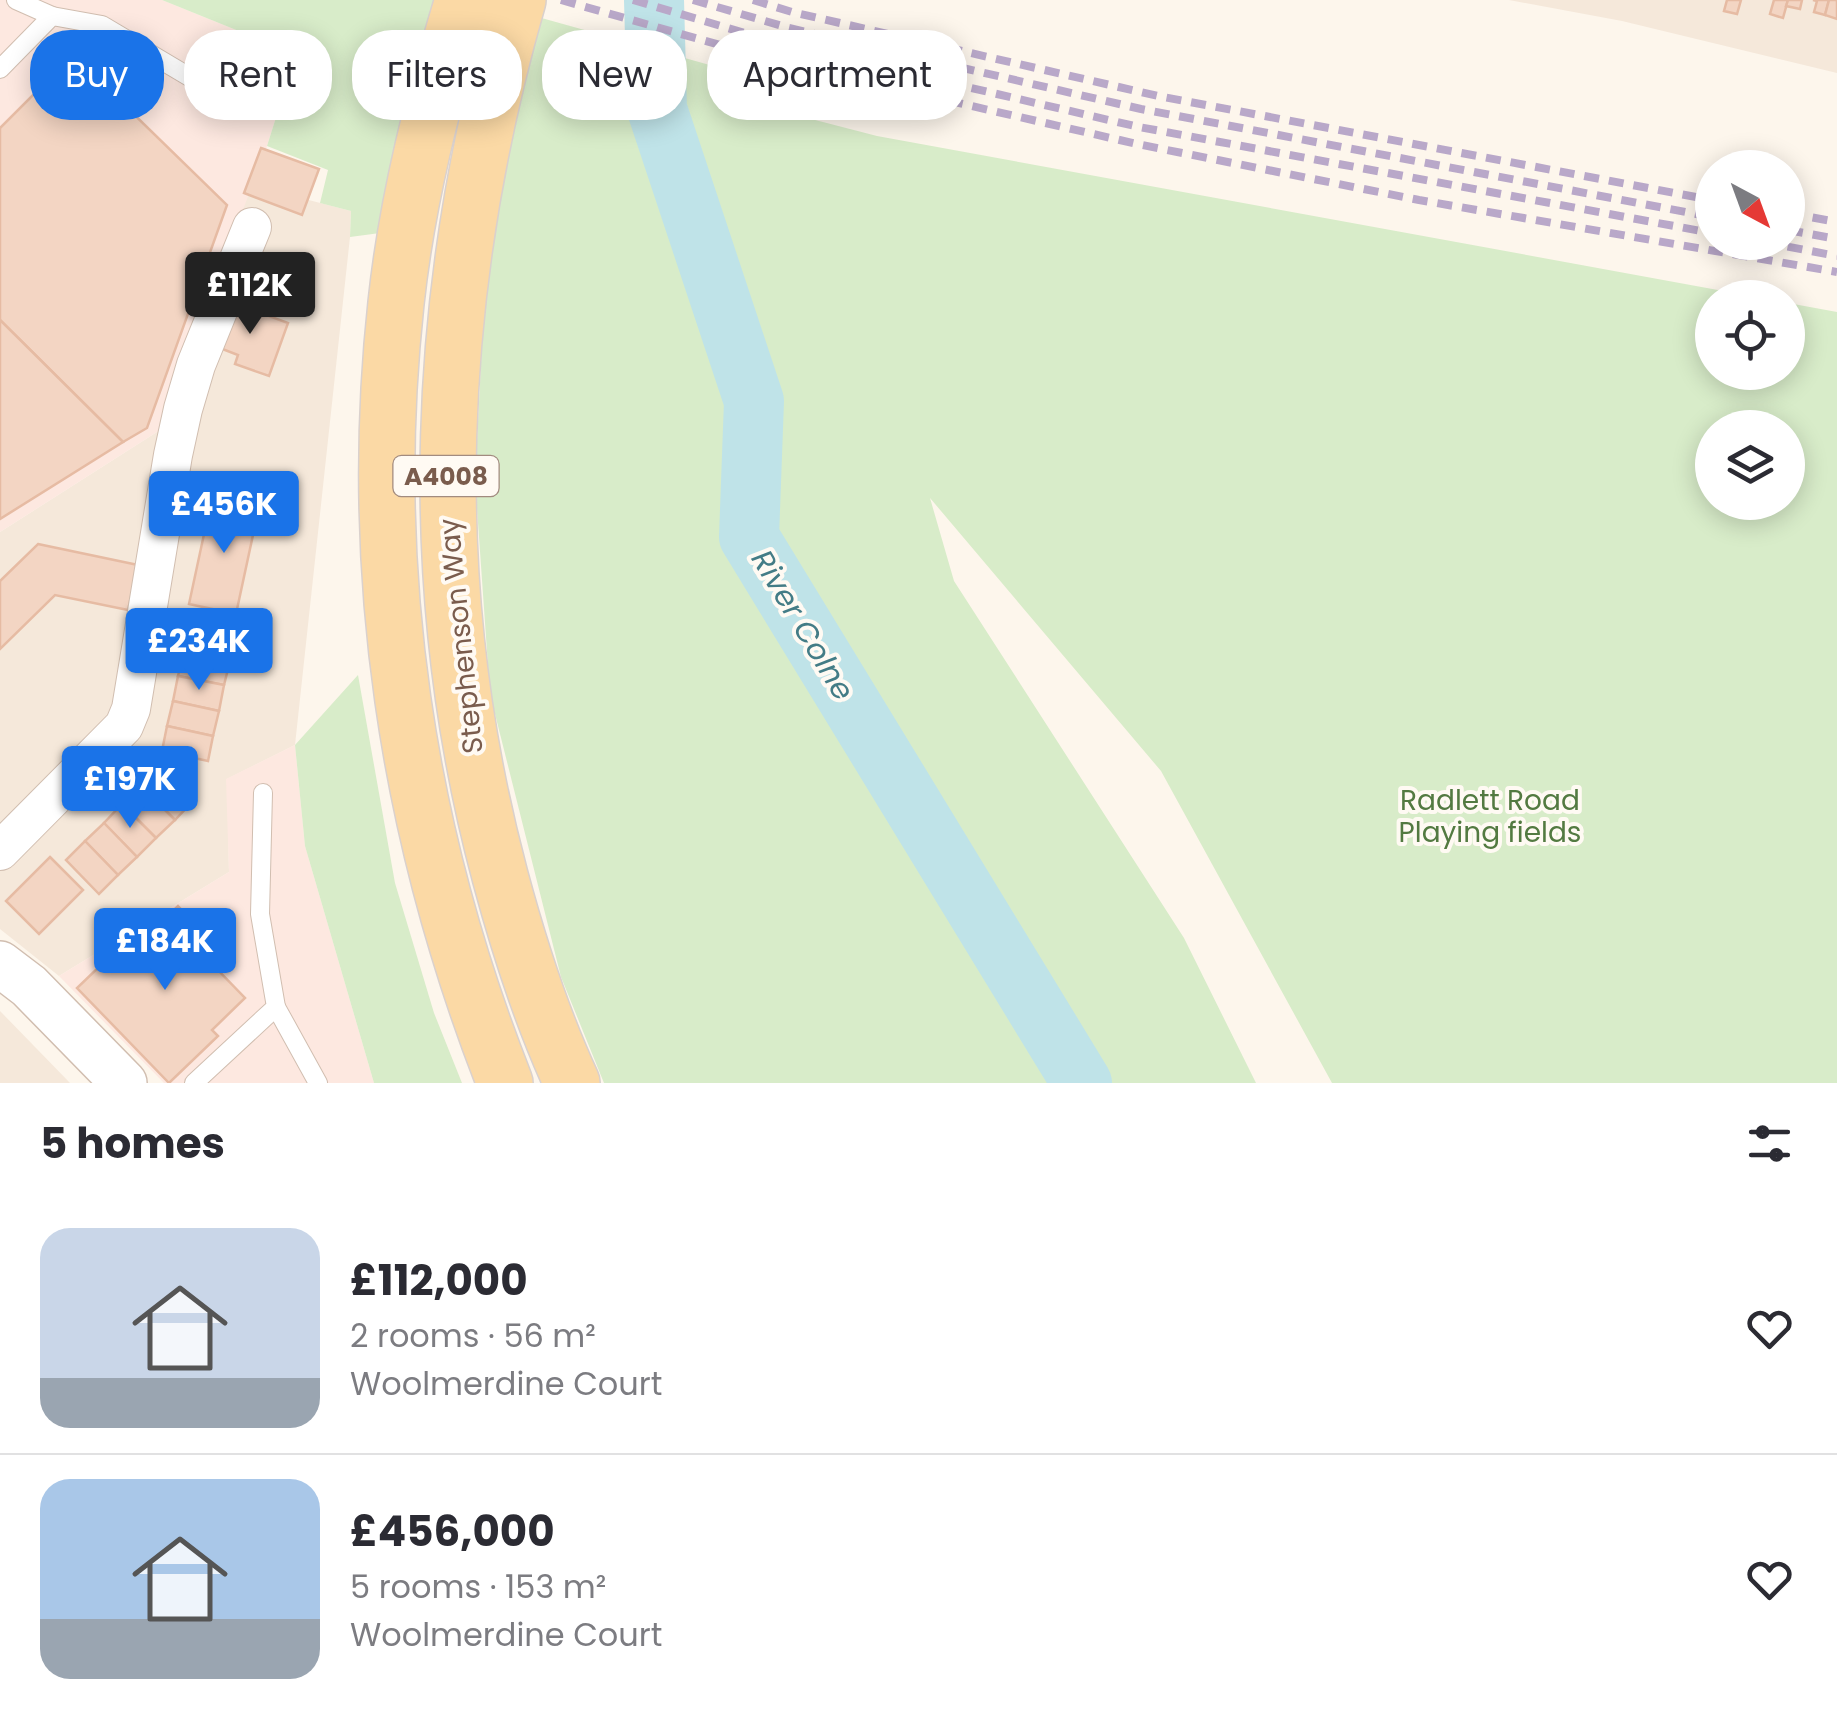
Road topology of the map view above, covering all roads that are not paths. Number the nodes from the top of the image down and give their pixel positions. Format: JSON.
{"nodes":[{"id":1,"x":16,"y":0,"type":"edge"},
{"id":2,"x":462,"y":0,"type":"edge"},
{"id":3,"x":518,"y":0,"type":"edge"},
{"id":4,"x":52,"y":16,"type":"junction"},
{"id":5,"x":0,"y":69,"type":"edge"},
{"id":6,"x":184,"y":74,"type":"edge"},
{"id":7,"x":252,"y":227,"type":"dead end"},
{"id":8,"x":263,"y":794,"type":"dead end"},
{"id":9,"x":0,"y":851,"type":"edge"},
{"id":10,"x":14,"y":975,"type":"edge"},
{"id":11,"x":276,"y":1007,"type":"junction"},
{"id":12,"x":124,"y":1083,"type":"edge"},
{"id":13,"x":194,"y":1083,"type":"edge"},
{"id":14,"x":318,"y":1083,"type":"edge"},
{"id":15,"x":505,"y":1083,"type":"edge"},
{"id":16,"x":572,"y":1083,"type":"edge"}],
"edges":[{"from":1,"to":4,"type":"lane"},
{"from":2,"to":15,"type":"main road","number":"A4008"},
{"from":3,"to":16,"type":"main road","name":"Stephenson Way","number":"A4008"},
{"from":4,"to":5,"type":"lane"},
{"from":4,"to":6,"type":"lane"},
{"from":7,"to":9,"type":"street"},
{"from":8,"to":11,"type":"lane"},
{"from":10,"to":12,"type":"street"},
{"from":11,"to":13,"type":"lane"},
{"from":11,"to":14,"type":"lane"}]}
